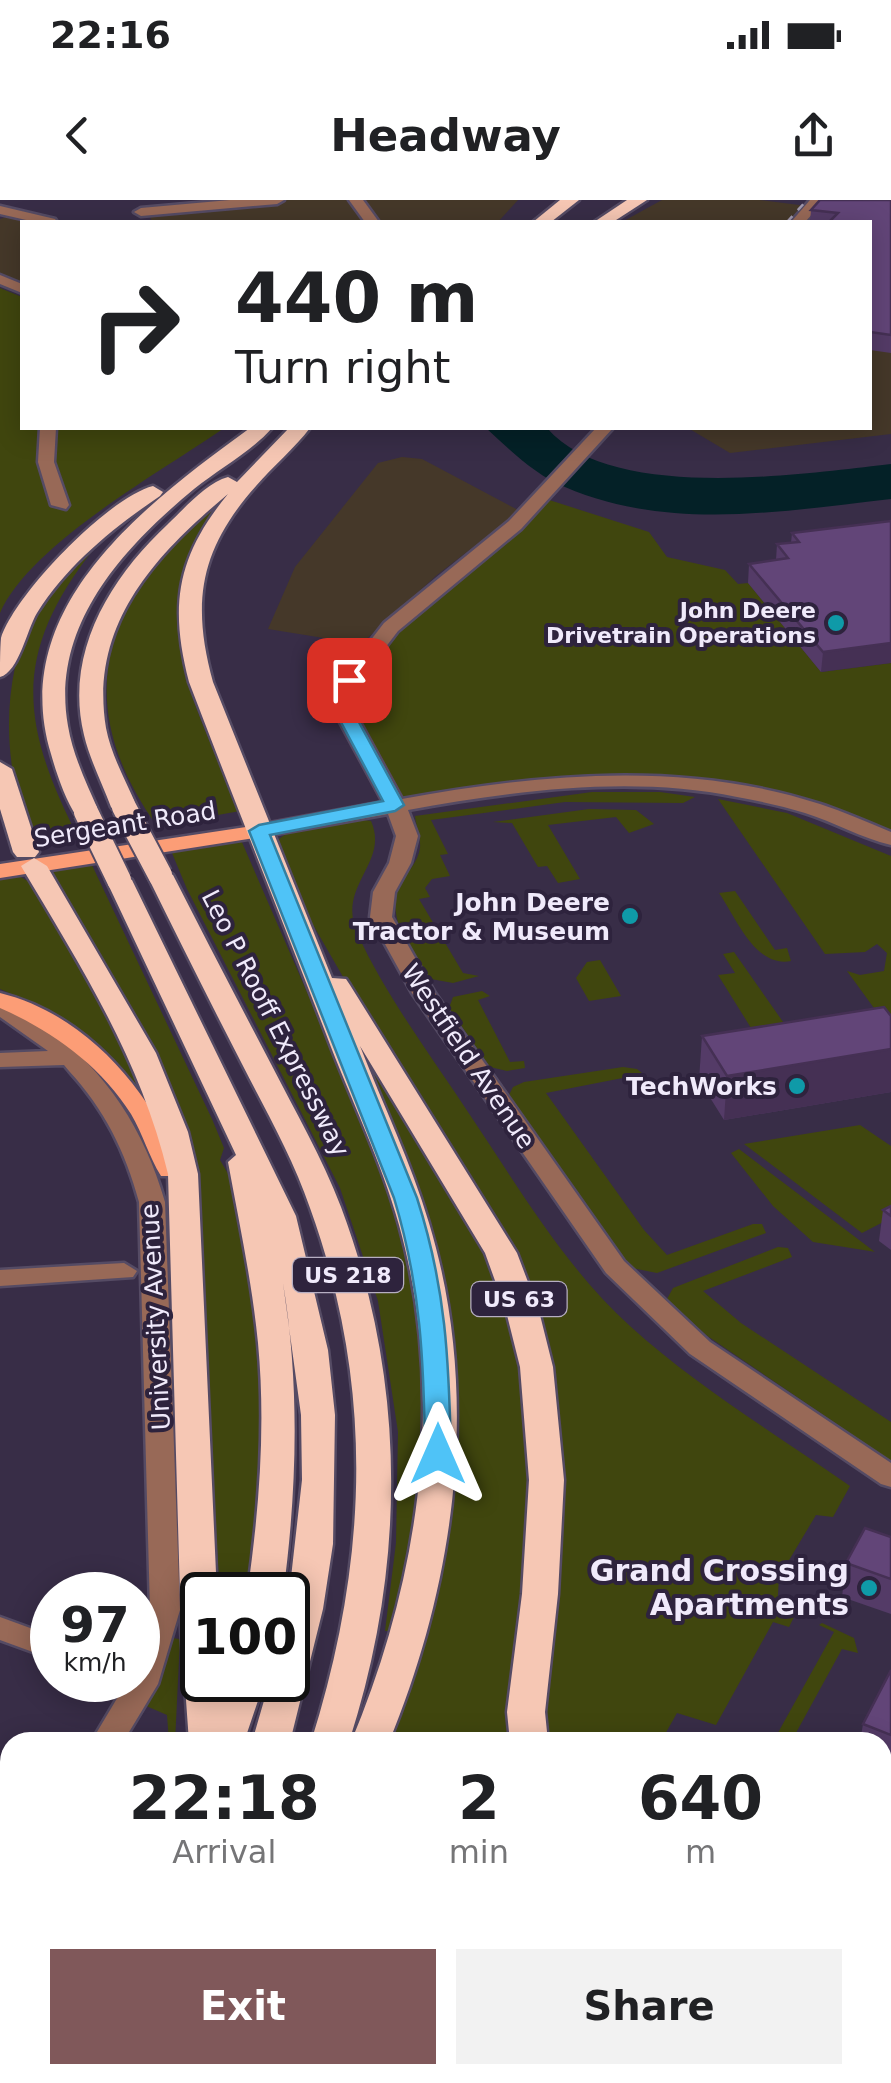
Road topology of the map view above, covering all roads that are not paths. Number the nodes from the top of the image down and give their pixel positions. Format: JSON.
{"nodes":[{"id":1,"x":277,"y":200,"type":"edge"},
{"id":2,"x":542,"y":200,"type":"edge"},
{"id":3,"x":571,"y":200,"type":"edge"},
{"id":4,"x":639,"y":200,"type":"edge"},
{"id":5,"x":818,"y":200,"type":"edge"},
{"id":6,"x":140,"y":211,"type":"edge"},
{"id":7,"x":598,"y":211,"type":"edge"},
{"id":8,"x":2,"y":213,"type":"edge"},
{"id":9,"x":39,"y":220,"type":"edge"},
{"id":10,"x":524,"y":220,"type":"edge"},
{"id":11,"x":543,"y":220,"type":"edge"},
{"id":12,"x":800,"y":220,"type":"edge"},
{"id":13,"x":48,"y":430,"type":"edge"},
{"id":14,"x":257,"y":430,"type":"edge"},
{"id":15,"x":298,"y":430,"type":"edge"},
{"id":16,"x":600,"y":432,"type":"edge"},
{"id":17,"x":215,"y":458,"type":"junction"},
{"id":18,"x":258,"y":464,"type":"junction"},
{"id":19,"x":60,"y":505,"type":"dead end"},
{"id":20,"x":0,"y":670,"type":"edge"},
{"id":21,"x":0,"y":769,"type":"edge"},
{"id":22,"x":395,"y":805,"type":"junction"},
{"id":23,"x":255,"y":823,"type":"junction"},
{"id":24,"x":891,"y":839,"type":"edge"},
{"id":25,"x":20,"y":858,"type":"edge"},
{"id":26,"x":0,"y":871,"type":"edge"},
{"id":27,"x":293,"y":913,"type":"junction"},
{"id":28,"x":5,"y":1008,"type":"edge"},
{"id":29,"x":71,"y":1058,"type":"junction"},
{"id":30,"x":2,"y":1060,"type":"edge"},
{"id":31,"x":236,"y":1119,"type":"junction"},
{"id":32,"x":186,"y":1260,"type":"junction"},
{"id":33,"x":124,"y":1271,"type":"dead end"},
{"id":34,"x":0,"y":1278,"type":"edge"},
{"id":35,"x":891,"y":1477,"type":"edge"},
{"id":36,"x":268,"y":1572,"type":"edge"},
{"id":37,"x":160,"y":1623,"type":"edge"},
{"id":38,"x":0,"y":1628,"type":"edge"},
{"id":39,"x":30,"y":1640,"type":"edge"},
{"id":40,"x":127,"y":1702,"type":"edge"},
{"id":41,"x":239,"y":1702,"type":"edge"},
{"id":42,"x":336,"y":1727,"type":"edge"},
{"id":43,"x":376,"y":1730,"type":"edge"},
{"id":44,"x":111,"y":1732,"type":"edge"},
{"id":45,"x":207,"y":1732,"type":"edge"},
{"id":46,"x":228,"y":1732,"type":"edge"},
{"id":47,"x":275,"y":1732,"type":"edge"},
{"id":48,"x":527,"y":1732,"type":"edge"}],
"edges":[{"from":1,"to":6,"type":"street"},
{"from":2,"to":10,"type":"highway"},
{"from":3,"to":11,"type":"highway"},
{"from":4,"to":7,"type":"highway"},
{"from":5,"to":12,"type":"street"},
{"from":8,"to":9,"type":"street"},
{"from":13,"to":19,"type":"street"},
{"from":14,"to":17,"type":"highway","number":"US 218"},
{"from":15,"to":18,"type":"highway"},
{"from":16,"to":22,"type":"street","name":"Westfield Avenue"},
{"from":17,"to":20,"type":"highway"},
{"from":17,"to":31,"type":"highway","number":"US 218","bridge":true},
{"from":18,"to":23,"type":"highway"},
{"from":18,"to":42,"type":"highway","name":"Leo P Rooff Expressway","number":"US 218","bridge":true},
{"from":21,"to":25,"type":"highway"},
{"from":22,"to":23,"type":"street"},
{"from":22,"to":24,"type":"street"},
{"from":22,"to":35,"type":"street","name":"Westfield Avenue"},
{"from":23,"to":25,"type":"main road","name":"Sergeant Road"},
{"from":23,"to":27,"type":"highway","number":"US 63"},
{"from":25,"to":26,"type":"main road","name":"Sergeant Road"},
{"from":25,"to":32,"type":"highway"},
{"from":27,"to":43,"type":"highway"},
{"from":27,"to":48,"type":"highway","number":"US 63"},
{"from":28,"to":29,"type":"street","name":"University Avenue"},
{"from":28,"to":30,"type":"street"},
{"from":28,"to":32,"type":"main road"},
{"from":29,"to":30,"type":"street"},
{"from":29,"to":37,"type":"street","name":"University Avenue"},
{"from":31,"to":36,"type":"highway"},
{"from":31,"to":47,"type":"highway","number":"US 218"},
{"from":32,"to":45,"type":"highway"},
{"from":33,"to":34,"type":"street"},
{"from":38,"to":39,"type":"street"},
{"from":40,"to":44,"type":"street","name":"University Avenue"},
{"from":41,"to":46,"type":"highway"}]}
